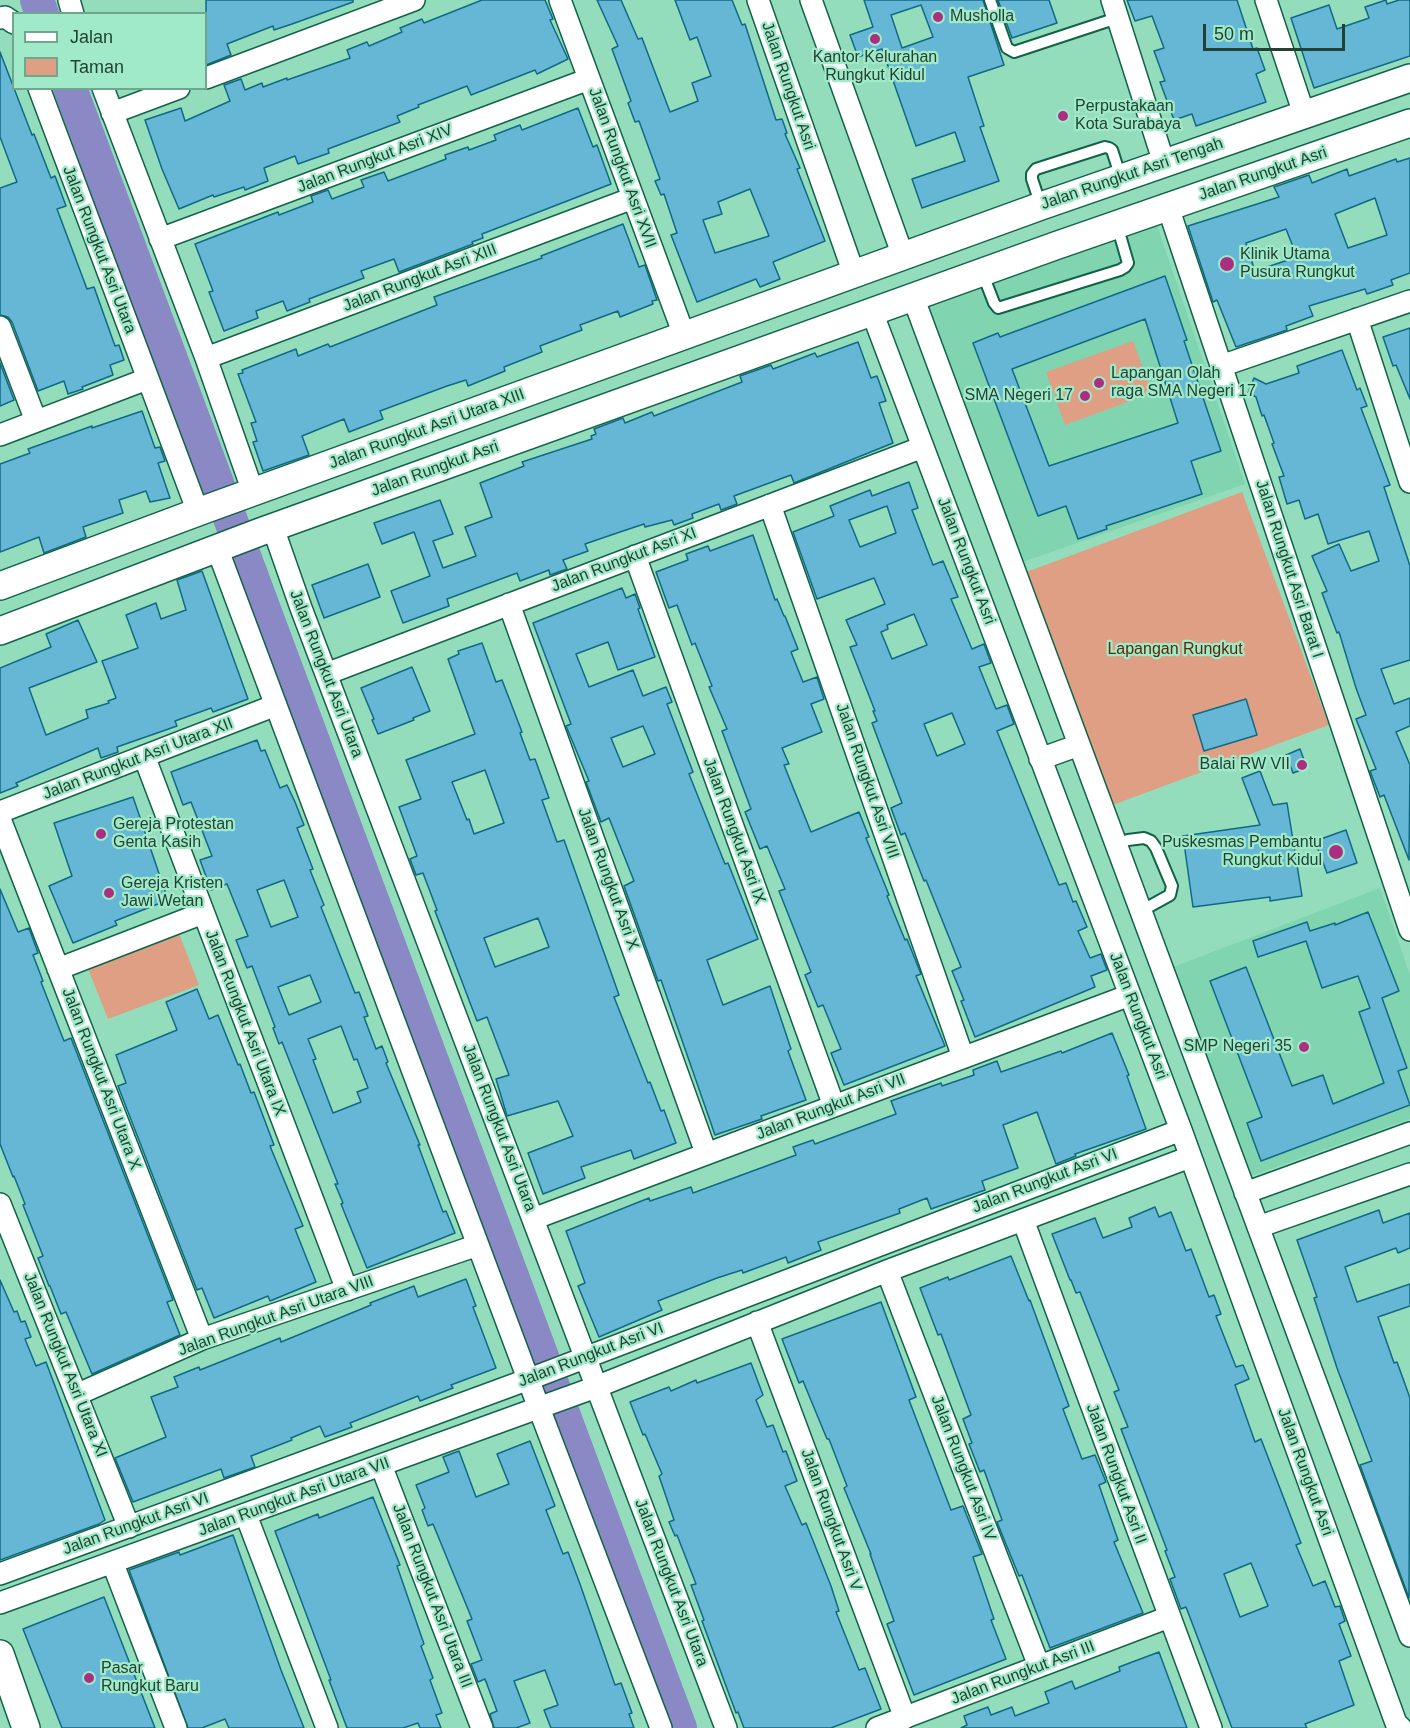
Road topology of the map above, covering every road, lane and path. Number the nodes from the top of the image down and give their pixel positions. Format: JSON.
{"nodes":[{"id":1,"x":414,"y":0,"type":"edge"},
{"id":2,"x":560,"y":0,"type":"edge"},
{"id":3,"x":758,"y":0,"type":"edge"},
{"id":4,"x":810,"y":0,"type":"edge"},
{"id":5,"x":990,"y":0,"type":"edge"},
{"id":6,"x":1266,"y":0,"type":"edge"},
{"id":7,"x":1114,"y":9,"type":"edge"},
{"id":8,"x":207,"y":78,"type":"edge"},
{"id":9,"x":1410,"y":78,"type":"edge"},
{"id":10,"x":589,"y":79,"type":"junction"},
{"id":11,"x":40,"y":90,"type":"edge"},
{"id":12,"x":104,"y":90,"type":"edge"},
{"id":13,"x":174,"y":90,"type":"edge"},
{"id":14,"x":112,"y":114,"type":"junction"},
{"id":15,"x":1304,"y":114,"type":"junction"},
{"id":16,"x":1410,"y":123,"type":"edge"},
{"id":17,"x":1164,"y":163,"type":"junction"},
{"id":18,"x":1121,"y":178,"type":"junction"},
{"id":19,"x":633,"y":198,"type":"junction"},
{"id":20,"x":1041,"y":206,"type":"junction"},
{"id":21,"x":1168,"y":207,"type":"junction"},
{"id":22,"x":1117,"y":225,"type":"junction"},
{"id":23,"x":160,"y":239,"type":"junction"},
{"id":24,"x":1056,"y":246,"type":"junction"},
{"id":25,"x":903,"y":256,"type":"junction"},
{"id":26,"x":982,"y":272,"type":"junction"},
{"id":27,"x":854,"y":274,"type":"junction"},
{"id":28,"x":914,"y":297,"type":"junction"},
{"id":29,"x":1410,"y":301,"type":"edge"},
{"id":30,"x":872,"y":312,"type":"junction"},
{"id":31,"x":1357,"y":319,"type":"junction"},
{"id":32,"x":0,"y":327,"type":"edge"},
{"id":33,"x":684,"y":335,"type":"junction"},
{"id":34,"x":206,"y":358,"type":"junction"},
{"id":35,"x":1221,"y":366,"type":"junction"},
{"id":36,"x":147,"y":379,"type":"junction"},
{"id":37,"x":559,"y":381,"type":"junction"},
{"id":38,"x":573,"y":420,"type":"junction"},
{"id":39,"x":36,"y":421,"type":"junction"},
{"id":40,"x":0,"y":435,"type":"edge"},
{"id":41,"x":923,"y":447,"type":"junction"},
{"id":42,"x":1410,"y":482,"type":"edge"},
{"id":43,"x":248,"y":494,"type":"junction"},
{"id":44,"x":770,"y":505,"type":"junction"},
{"id":45,"x":202,"y":510,"type":"junction"},
{"id":46,"x":266,"y":530,"type":"junction"},
{"id":47,"x":220,"y":547,"type":"junction"},
{"id":48,"x":635,"y":556,"type":"junction"},
{"id":49,"x":0,"y":586,"type":"edge"},
{"id":50,"x":509,"y":604,"type":"junction"},
{"id":51,"x":0,"y":631,"type":"edge"},
{"id":52,"x":326,"y":674,"type":"junction"},
{"id":53,"x":276,"y":705,"type":"junction"},
{"id":54,"x":1079,"y":745,"type":"junction"},
{"id":55,"x":144,"y":756,"type":"junction"},
{"id":56,"x":1040,"y":759,"type":"junction"},
{"id":57,"x":0,"y":812,"type":"edge"},
{"id":58,"x":0,"y":819,"type":"edge"},
{"id":59,"x":1115,"y":844,"type":"junction"},
{"id":60,"x":1141,"y":911,"type":"junction"},
{"id":61,"x":203,"y":913,"type":"junction"},
{"id":62,"x":1410,"y":930,"type":"edge"},
{"id":63,"x":58,"y":969,"type":"junction"},
{"id":64,"x":1130,"y":995,"type":"junction"},
{"id":65,"x":963,"y":1057,"type":"junction"},
{"id":66,"x":834,"y":1106,"type":"junction"},
{"id":67,"x":1181,"y":1130,"type":"junction"},
{"id":68,"x":1410,"y":1133,"type":"edge"},
{"id":69,"x":706,"y":1153,"type":"junction"},
{"id":70,"x":1190,"y":1157,"type":"junction"},
{"id":71,"x":1410,"y":1174,"type":"edge"},
{"id":72,"x":1245,"y":1193,"type":"junction"},
{"id":73,"x":0,"y":1204,"type":"edge"},
{"id":74,"x":533,"y":1219,"type":"junction"},
{"id":75,"x":1023,"y":1220,"type":"junction"},
{"id":76,"x":1258,"y":1227,"type":"junction"},
{"id":77,"x":478,"y":1245,"type":"junction"},
{"id":78,"x":888,"y":1271,"type":"junction"},
{"id":79,"x":347,"y":1290,"type":"junction"},
{"id":80,"x":757,"y":1322,"type":"junction"},
{"id":81,"x":202,"y":1340,"type":"junction"},
{"id":82,"x":581,"y":1358,"type":"junction"},
{"id":83,"x":534,"y":1377,"type":"junction"},
{"id":84,"x":592,"y":1388,"type":"junction"},
{"id":85,"x":76,"y":1395,"type":"junction"},
{"id":86,"x":545,"y":1406,"type":"junction"},
{"id":87,"x":381,"y":1465,"type":"junction"},
{"id":88,"x":246,"y":1515,"type":"junction"},
{"id":89,"x":129,"y":1527,"type":"junction"},
{"id":90,"x":113,"y":1564,"type":"junction"},
{"id":91,"x":0,"y":1574,"type":"edge"},
{"id":92,"x":0,"y":1603,"type":"edge"},
{"id":93,"x":1169,"y":1617,"type":"junction"},
{"id":94,"x":1410,"y":1636,"type":"edge"},
{"id":95,"x":2,"y":1665,"type":"edge"},
{"id":96,"x":1039,"y":1666,"type":"junction"},
{"id":97,"x":904,"y":1718,"type":"junction"},
{"id":98,"x":16,"y":1722,"type":"edge"},
{"id":99,"x":1397,"y":1724,"type":"edge"},
{"id":100,"x":176,"y":1728,"type":"edge"},
{"id":101,"x":327,"y":1728,"type":"edge"},
{"id":102,"x":482,"y":1728,"type":"edge"},
{"id":103,"x":661,"y":1728,"type":"edge"},
{"id":104,"x":726,"y":1728,"type":"edge"},
{"id":105,"x":878,"y":1728,"type":"edge"},
{"id":106,"x":1211,"y":1728,"type":"edge"}],
"edges":[{"from":1,"to":8,"type":"street"},
{"from":2,"to":10,"type":"street","name":"Jalan Rungkut Asri XVII"},
{"from":3,"to":27,"type":"street","name":"Jalan Rungkut Asri"},
{"from":4,"to":25,"type":"street"},
{"from":5,"to":7,"type":"lane"},
{"from":6,"to":15,"type":"street"},
{"from":7,"to":17,"type":"street"},
{"from":9,"to":15,"type":"street","name":"Jalan Rungkut Asri Tengah"},
{"from":10,"to":19,"type":"street","name":"Jalan Rungkut Asri XVII"},
{"from":10,"to":23,"type":"street","name":"Jalan Rungkut Asri XIV"},
{"from":11,"to":36,"type":"street","name":"Jalan Rungkut Asri Utara"},
{"from":12,"to":14,"type":"street"},
{"from":13,"to":14,"type":"street"},
{"from":14,"to":23,"type":"street"},
{"from":15,"to":17,"type":"street","name":"Jalan Rungkut Asri Tengah"},
{"from":16,"to":21,"type":"street","name":"Jalan Rungkut Asri"},
{"from":17,"to":18,"type":"street","name":"Jalan Rungkut Asri Tengah"},
{"from":18,"to":20,"type":"street","name":"Jalan Rungkut Asri Tengah"},
{"from":18,"to":20,"type":"lane"},
{"from":19,"to":33,"type":"street","name":"Jalan Rungkut Asri XVII"},
{"from":19,"to":34,"type":"street","name":"Jalan Rungkut Asri XIII"},
{"from":20,"to":24,"type":"street"},
{"from":20,"to":25,"type":"street","name":"Jalan Rungkut Asri Tengah"},
{"from":21,"to":22,"type":"street","name":"Jalan Rungkut Asri"},
{"from":21,"to":35,"type":"street","name":"Jalan Rungkut Asri Barat I"},
{"from":22,"to":24,"type":"street","name":"Jalan Rungkut Asri"},
{"from":22,"to":26,"type":"lane"},
{"from":23,"to":34,"type":"street"},
{"from":24,"to":26,"type":"street","name":"Jalan Rungkut Asri"},
{"from":25,"to":27,"type":"street","name":"Jalan Rungkut Asri Tengah"},
{"from":26,"to":28,"type":"street","name":"Jalan Rungkut Asri"},
{"from":27,"to":33,"type":"street","name":"Jalan Rungkut Asri Utara XIII"},
{"from":28,"to":30,"type":"street","name":"Jalan Rungkut Asri"},
{"from":28,"to":54,"type":"street"},
{"from":29,"to":31,"type":"street"},
{"from":30,"to":38,"type":"street","name":"Jalan Rungkut Asri"},
{"from":30,"to":41,"type":"street","name":"Jalan Rungkut Asri"},
{"from":31,"to":35,"type":"street"},
{"from":31,"to":42,"type":"street"},
{"from":32,"to":39,"type":"street"},
{"from":33,"to":37,"type":"street","name":"Jalan Rungkut Asri Utara XIII"},
{"from":34,"to":43,"type":"street"},
{"from":35,"to":62,"type":"street","name":"Jalan Rungkut Asri Barat I"},
{"from":36,"to":39,"type":"street"},
{"from":36,"to":45,"type":"street","name":"Jalan Rungkut Asri Utara"},
{"from":37,"to":38,"type":"street"},
{"from":37,"to":43,"type":"street","name":"Jalan Rungkut Asri Utara XIII"},
{"from":38,"to":46,"type":"street","name":"Jalan Rungkut Asri"},
{"from":39,"to":40,"type":"street"},
{"from":41,"to":44,"type":"street","name":"Jalan Rungkut Asri XI"},
{"from":41,"to":56,"type":"street","name":"Jalan Rungkut Asri"},
{"from":43,"to":45,"type":"street","name":"Jalan Rungkut Asri Utara XIII"},
{"from":44,"to":48,"type":"street","name":"Jalan Rungkut Asri XI"},
{"from":44,"to":65,"type":"street","name":"Jalan Rungkut Asri VIII"},
{"from":45,"to":49,"type":"street","name":"Jalan Rungkut Asri Utara XIII"},
{"from":46,"to":47,"type":"street","name":"Jalan Rungkut Asri"},
{"from":46,"to":52,"type":"street","name":"Jalan Rungkut Asri Utara"},
{"from":47,"to":51,"type":"street","name":"Jalan Rungkut Asri"},
{"from":47,"to":53,"type":"street"},
{"from":48,"to":50,"type":"street","name":"Jalan Rungkut Asri XI"},
{"from":48,"to":66,"type":"street","name":"Jalan Rungkut Asri IX"},
{"from":50,"to":52,"type":"street","name":"Jalan Rungkut Asri XI"},
{"from":50,"to":69,"type":"street","name":"Jalan Rungkut Asri X"},
{"from":52,"to":74,"type":"street","name":"Jalan Rungkut Asri Utara"},
{"from":53,"to":55,"type":"street","name":"Jalan Rungkut Asri Utara XII"},
{"from":53,"to":77,"type":"street"},
{"from":54,"to":56,"type":"street"},
{"from":54,"to":59,"type":"street"},
{"from":55,"to":57,"type":"street","name":"Jalan Rungkut Asri Utara XII"},
{"from":55,"to":61,"type":"street","name":"Jalan Rungkut Asri Utara IX"},
{"from":56,"to":64,"type":"street","name":"Jalan Rungkut Asri"},
{"from":58,"to":63,"type":"street","name":"Jalan Rungkut Asri Utara X"},
{"from":59,"to":60,"type":"street"},
{"from":59,"to":60,"type":"lane"},
{"from":60,"to":72,"type":"street"},
{"from":61,"to":63,"type":"street"},
{"from":61,"to":79,"type":"street","name":"Jalan Rungkut Asri Utara IX"},
{"from":63,"to":81,"type":"street","name":"Jalan Rungkut Asri Utara X"},
{"from":64,"to":65,"type":"street","name":"Jalan Rungkut Asri VII"},
{"from":64,"to":67,"type":"street","name":"Jalan Rungkut Asri"},
{"from":65,"to":66,"type":"street","name":"Jalan Rungkut Asri VII"},
{"from":66,"to":69,"type":"street","name":"Jalan Rungkut Asri VII"},
{"from":67,"to":70,"type":"street","name":"Jalan Rungkut Asri"},
{"from":67,"to":82,"type":"street","name":"Jalan Rungkut Asri VI"},
{"from":68,"to":72,"type":"street"},
{"from":69,"to":74,"type":"street","name":"Jalan Rungkut Asri VII"},
{"from":70,"to":75,"type":"street","name":"Jalan Rungkut Asri VI"},
{"from":70,"to":99,"type":"street","name":"Jalan Rungkut Asri"},
{"from":71,"to":76,"type":"street"},
{"from":72,"to":76,"type":"street"},
{"from":73,"to":85,"type":"street","name":"Jalan Rungkut Asri Utara XI"},
{"from":74,"to":82,"type":"street","name":"Jalan Rungkut Asri Utara"},
{"from":75,"to":78,"type":"street","name":"Jalan Rungkut Asri VI"},
{"from":75,"to":93,"type":"street","name":"Jalan Rungkut Asri II"},
{"from":76,"to":94,"type":"street"},
{"from":77,"to":79,"type":"street","name":"Jalan Rungkut Asri Utara VIII"},
{"from":77,"to":83,"type":"street"},
{"from":78,"to":80,"type":"street","name":"Jalan Rungkut Asri VI"},
{"from":78,"to":96,"type":"street","name":"Jalan Rungkut Asri IV"},
{"from":79,"to":81,"type":"street","name":"Jalan Rungkut Asri Utara VIII"},
{"from":80,"to":84,"type":"street","name":"Jalan Rungkut Asri VI"},
{"from":80,"to":97,"type":"street","name":"Jalan Rungkut Asri V"},
{"from":81,"to":85,"type":"street","name":"Jalan Rungkut Asri Utara VIII"},
{"from":82,"to":83,"type":"street","name":"Jalan Rungkut Asri VI"},
{"from":82,"to":84,"type":"street","name":"Jalan Rungkut Asri Utara"},
{"from":83,"to":86,"type":"street"},
{"from":83,"to":89,"type":"street","name":"Jalan Rungkut Asri VI"},
{"from":84,"to":86,"type":"street","name":"Jalan Rungkut Asri Utara VII"},
{"from":84,"to":104,"type":"street","name":"Jalan Rungkut Asri Utara"},
{"from":85,"to":89,"type":"street","name":"Jalan Rungkut Asri Utara XI"},
{"from":86,"to":87,"type":"street","name":"Jalan Rungkut Asri Utara VII"},
{"from":86,"to":103,"type":"street"},
{"from":87,"to":88,"type":"street","name":"Jalan Rungkut Asri Utara VII"},
{"from":87,"to":102,"type":"street","name":"Jalan Rungkut Asri Utara III"},
{"from":88,"to":90,"type":"street","name":"Jalan Rungkut Asri Utara VII"},
{"from":88,"to":101,"type":"street"},
{"from":89,"to":91,"type":"street","name":"Jalan Rungkut Asri VI"},
{"from":90,"to":92,"type":"street","name":"Jalan Rungkut Asri Utara VII"},
{"from":90,"to":100,"type":"street"},
{"from":93,"to":96,"type":"street","name":"Jalan Rungkut Asri III"},
{"from":93,"to":106,"type":"street","name":"Jalan Rungkut Asri II"},
{"from":95,"to":98,"type":"street"},
{"from":96,"to":97,"type":"street","name":"Jalan Rungkut Asri III"},
{"from":97,"to":105,"type":"street","name":"Jalan Rungkut Asri III"}]}
